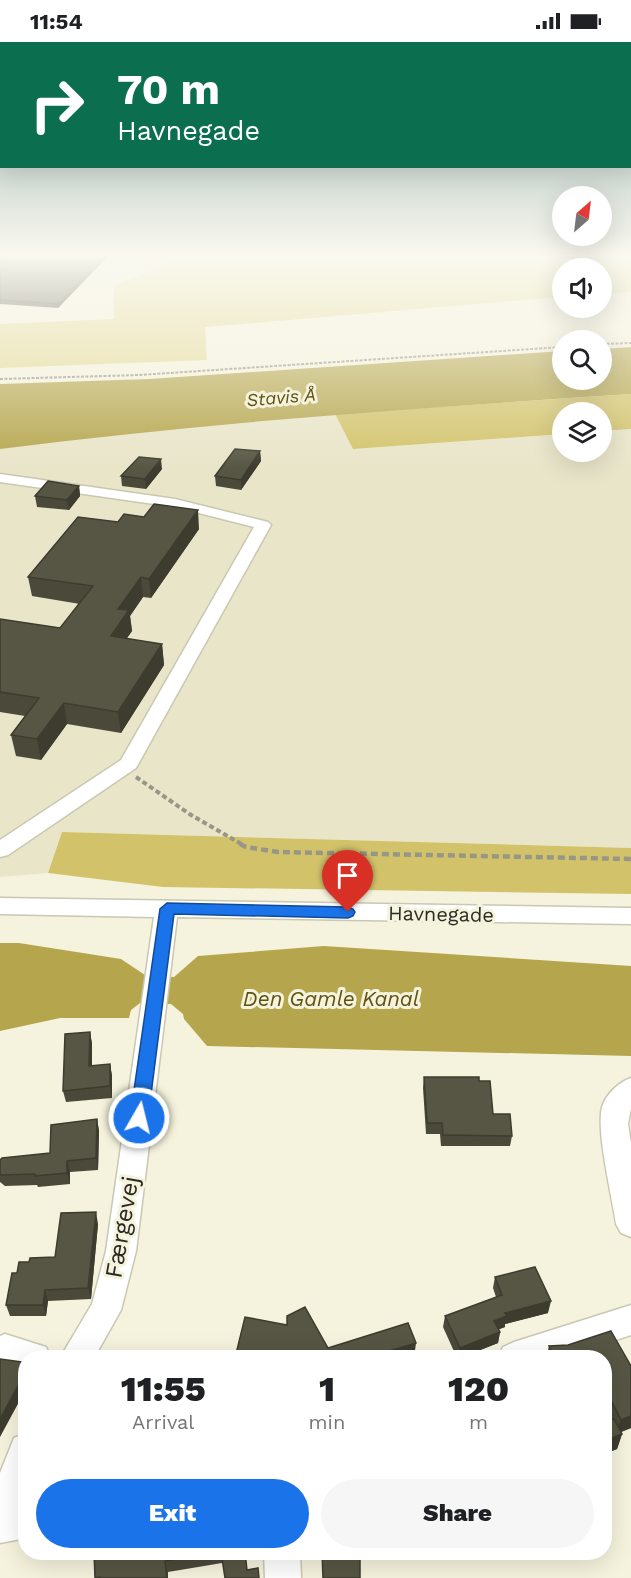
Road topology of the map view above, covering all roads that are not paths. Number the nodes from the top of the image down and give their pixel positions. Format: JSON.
{"nodes":[{"id":1,"x":0,"y":478,"type":"edge"},
{"id":2,"x":0,"y":850,"type":"edge"},
{"id":3,"x":0,"y":906,"type":"edge"},
{"id":4,"x":167,"y":909,"type":"junction"},
{"id":5,"x":631,"y":916,"type":"edge"},
{"id":6,"x":631,"y":1089,"type":"edge"},
{"id":7,"x":631,"y":1224,"type":"edge"},
{"id":8,"x":631,"y":1320,"type":"edge"},
{"id":9,"x":81,"y":1350,"type":"edge"},
{"id":10,"x":539,"y":1350,"type":"edge"},
{"id":11,"x":0,"y":1352,"type":"edge"},
{"id":12,"x":18,"y":1353,"type":"edge"},
{"id":13,"x":18,"y":1470,"type":"edge"},
{"id":14,"x":0,"y":1516,"type":"edge"},
{"id":15,"x":18,"y":1522,"type":"edge"},
{"id":16,"x":0,"y":1525,"type":"edge"},
{"id":17,"x":282,"y":1560,"type":"edge"},
{"id":18,"x":283,"y":1578,"type":"edge"}],
"edges":[{"from":1,"to":2,"type":"street"},
{"from":3,"to":4,"type":"street","name":"Havnegade"},
{"from":4,"to":5,"type":"street","name":"Havnegade"},
{"from":4,"to":9,"type":"street","name":"Færgevej"},
{"from":6,"to":7,"type":"street"},
{"from":8,"to":10,"type":"street"},
{"from":11,"to":12,"type":"street"},
{"from":13,"to":14,"type":"street"},
{"from":15,"to":16,"type":"street"},
{"from":17,"to":18,"type":"street"}]}
